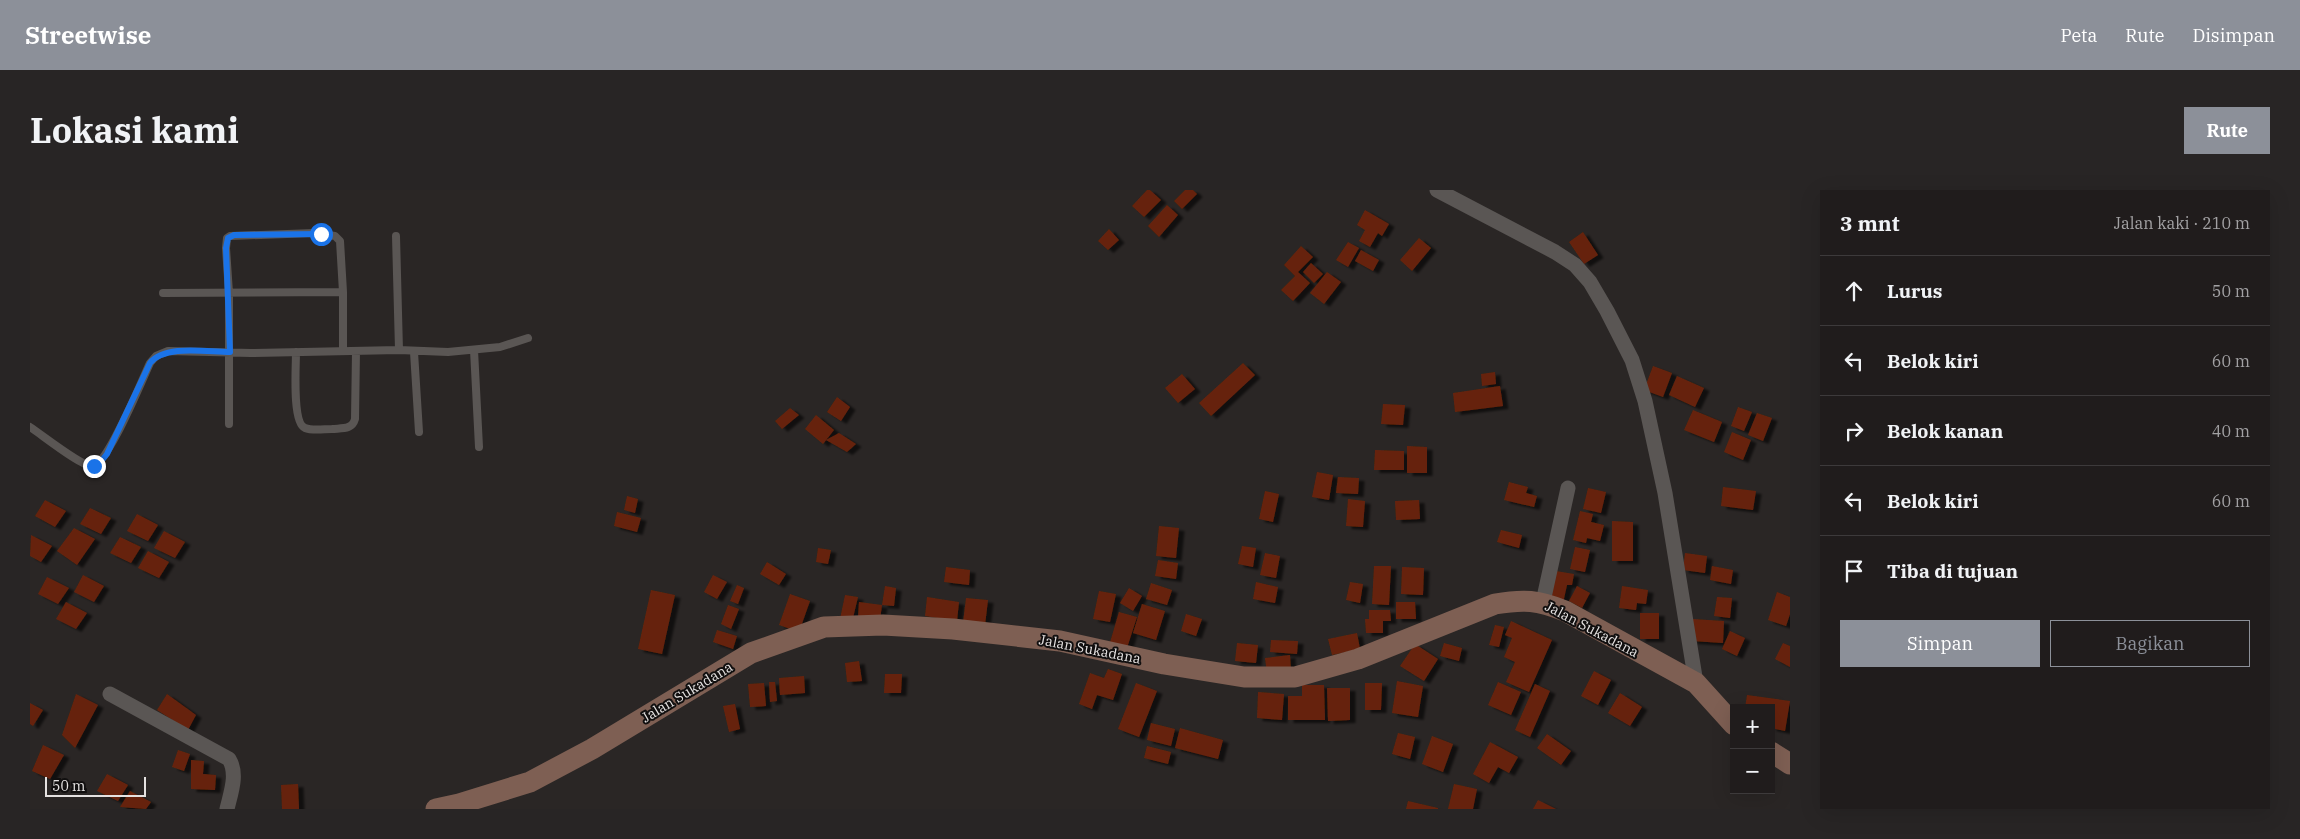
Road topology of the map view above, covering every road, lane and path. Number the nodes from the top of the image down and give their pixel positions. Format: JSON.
{"nodes":[{"id":1,"x":1437,"y":190,"type":"edge"},
{"id":2,"x":396,"y":236,"type":"dead end"},
{"id":3,"x":163,"y":292,"type":"dead end"},
{"id":4,"x":343,"y":292,"type":"junction"},
{"id":5,"x":229,"y":293,"type":"junction"},
{"id":6,"x":528,"y":338,"type":"dead end"},
{"id":7,"x":343,"y":350,"type":"junction"},
{"id":8,"x":356,"y":350,"type":"junction"},
{"id":9,"x":399,"y":350,"type":"junction"},
{"id":10,"x":474,"y":350,"type":"junction"},
{"id":11,"x":230,"y":352,"type":"junction"},
{"id":12,"x":296,"y":352,"type":"junction"},
{"id":13,"x":414,"y":352,"type":"junction"},
{"id":14,"x":229,"y":424,"type":"dead end"},
{"id":15,"x":30,"y":427,"type":"edge"},
{"id":16,"x":419,"y":432,"type":"dead end"},
{"id":17,"x":479,"y":447,"type":"dead end"},
{"id":18,"x":1568,"y":488,"type":"dead end"},
{"id":19,"x":1543,"y":602,"type":"junction"},
{"id":20,"x":1696,"y":683,"type":"junction"},
{"id":21,"x":110,"y":694,"type":"dead end"},
{"id":22,"x":1730,"y":721,"type":"edge"},
{"id":23,"x":1775,"y":755,"type":"edge"},
{"id":24,"x":1790,"y":764,"type":"edge"},
{"id":25,"x":227,"y":809,"type":"edge"},
{"id":26,"x":436,"y":809,"type":"edge"}],
"edges":[{"from":1,"to":20,"type":"street"},
{"from":2,"to":9,"type":"lane"},
{"from":3,"to":5,"type":"lane"},
{"from":4,"to":5,"type":"lane"},
{"from":4,"to":5,"type":"lane"},
{"from":4,"to":7,"type":"lane"},
{"from":5,"to":11,"type":"lane"},
{"from":6,"to":10,"type":"lane"},
{"from":7,"to":8,"type":"lane"},
{"from":7,"to":12,"type":"lane"},
{"from":8,"to":9,"type":"lane"},
{"from":8,"to":12,"type":"lane"},
{"from":9,"to":13,"type":"lane"},
{"from":10,"to":13,"type":"lane"},
{"from":10,"to":17,"type":"lane"},
{"from":11,"to":12,"type":"lane"},
{"from":11,"to":14,"type":"lane"},
{"from":11,"to":15,"type":"lane"},
{"from":13,"to":16,"type":"lane"},
{"from":18,"to":19,"type":"street"},
{"from":19,"to":20,"type":"main road","name":"Jalan Sukadana"},
{"from":19,"to":26,"type":"main road","name":"Jalan Sukadana"},
{"from":20,"to":22,"type":"main road","name":"Jalan Sukadana"},
{"from":21,"to":25,"type":"street"},
{"from":23,"to":24,"type":"main road"}]}
